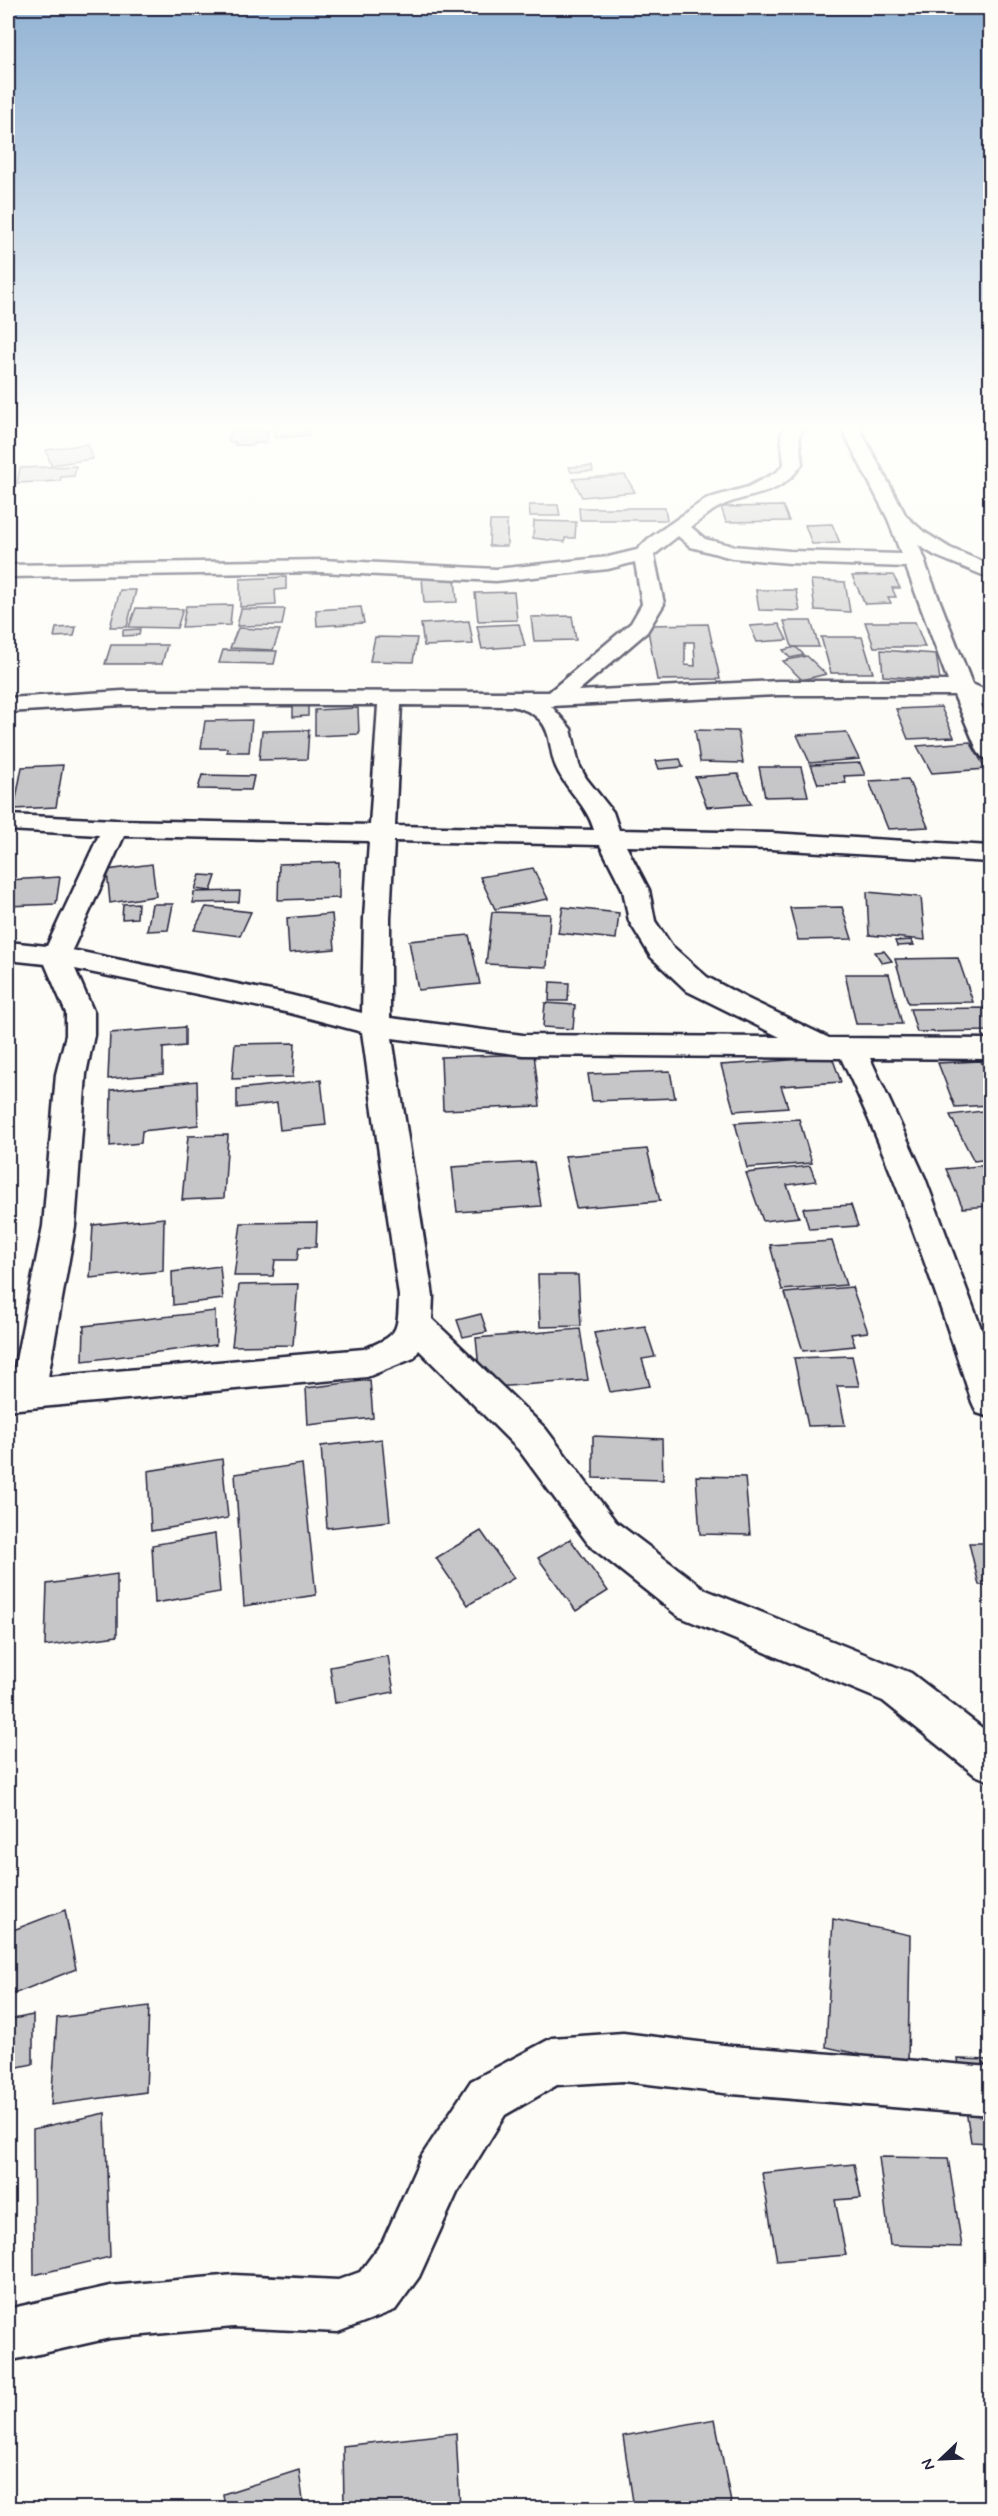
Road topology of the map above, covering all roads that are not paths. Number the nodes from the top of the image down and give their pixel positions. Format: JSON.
{"nodes":[{"id":1,"x":659,"y":540,"type":"edge"},
{"id":2,"x":695,"y":540,"type":"edge"},
{"id":3,"x":907,"y":540,"type":"edge"},
{"id":4,"x":924,"y":540,"type":"edge"},
{"id":5,"x":644,"y":554,"type":"junction"},
{"id":6,"x":916,"y":561,"type":"junction"},
{"id":7,"x":8,"y":571,"type":"edge"},
{"id":8,"x":990,"y":573,"type":"edge"},
{"id":9,"x":962,"y":688,"type":"junction"},
{"id":10,"x":390,"y":699,"type":"junction"},
{"id":11,"x":515,"y":699,"type":"junction"},
{"id":12,"x":555,"y":699,"type":"junction"},
{"id":13,"x":990,"y":699,"type":"edge"},
{"id":14,"x":8,"y":705,"type":"edge"},
{"id":15,"x":986,"y":729,"type":"edge"},
{"id":16,"x":990,"y":752,"type":"edge"},
{"id":17,"x":8,"y":822,"type":"edge"},
{"id":18,"x":115,"y":828,"type":"junction"},
{"id":19,"x":381,"y":832,"type":"junction"},
{"id":20,"x":609,"y":838,"type":"junction"},
{"id":21,"x":990,"y":854,"type":"edge"},
{"id":22,"x":8,"y":951,"type":"edge"},
{"id":23,"x":56,"y":956,"type":"junction"},
{"id":24,"x":376,"y":1026,"type":"junction"},
{"id":25,"x":840,"y":1048,"type":"junction"},
{"id":26,"x":990,"y":1049,"type":"edge"},
{"id":27,"x":415,"y":1324,"type":"junction"},
{"id":28,"x":17,"y":1394,"type":"edge"},
{"id":29,"x":990,"y":1402,"type":"edge"},
{"id":30,"x":990,"y":1760,"type":"edge"},
{"id":31,"x":990,"y":2091,"type":"edge"},
{"id":32,"x":8,"y":2335,"type":"edge"}],
"edges":[{"from":1,"to":5,"type":"street"},
{"from":2,"to":6,"type":"street"},
{"from":3,"to":6,"type":"street"},
{"from":4,"to":8,"type":"street"},
{"from":5,"to":7,"type":"street"},
{"from":5,"to":12,"type":"street"},
{"from":6,"to":9,"type":"street"},
{"from":9,"to":12,"type":"street"},
{"from":9,"to":13,"type":"street"},
{"from":9,"to":15,"type":"street"},
{"from":10,"to":11,"type":"street"},
{"from":10,"to":14,"type":"street"},
{"from":10,"to":19,"type":"street"},
{"from":11,"to":12,"type":"street"},
{"from":11,"to":20,"type":"street"},
{"from":15,"to":16,"type":"street"},
{"from":17,"to":18,"type":"street"},
{"from":18,"to":19,"type":"street"},
{"from":18,"to":23,"type":"street"},
{"from":19,"to":20,"type":"street"},
{"from":19,"to":24,"type":"street"},
{"from":20,"to":21,"type":"street"},
{"from":20,"to":25,"type":"street"},
{"from":22,"to":23,"type":"street"},
{"from":23,"to":24,"type":"street"},
{"from":23,"to":28,"type":"street"},
{"from":24,"to":25,"type":"street"},
{"from":24,"to":27,"type":"street"},
{"from":25,"to":26,"type":"street"},
{"from":25,"to":29,"type":"street"},
{"from":27,"to":28,"type":"street"},
{"from":27,"to":30,"type":"street"},
{"from":31,"to":32,"type":"street"}]}
